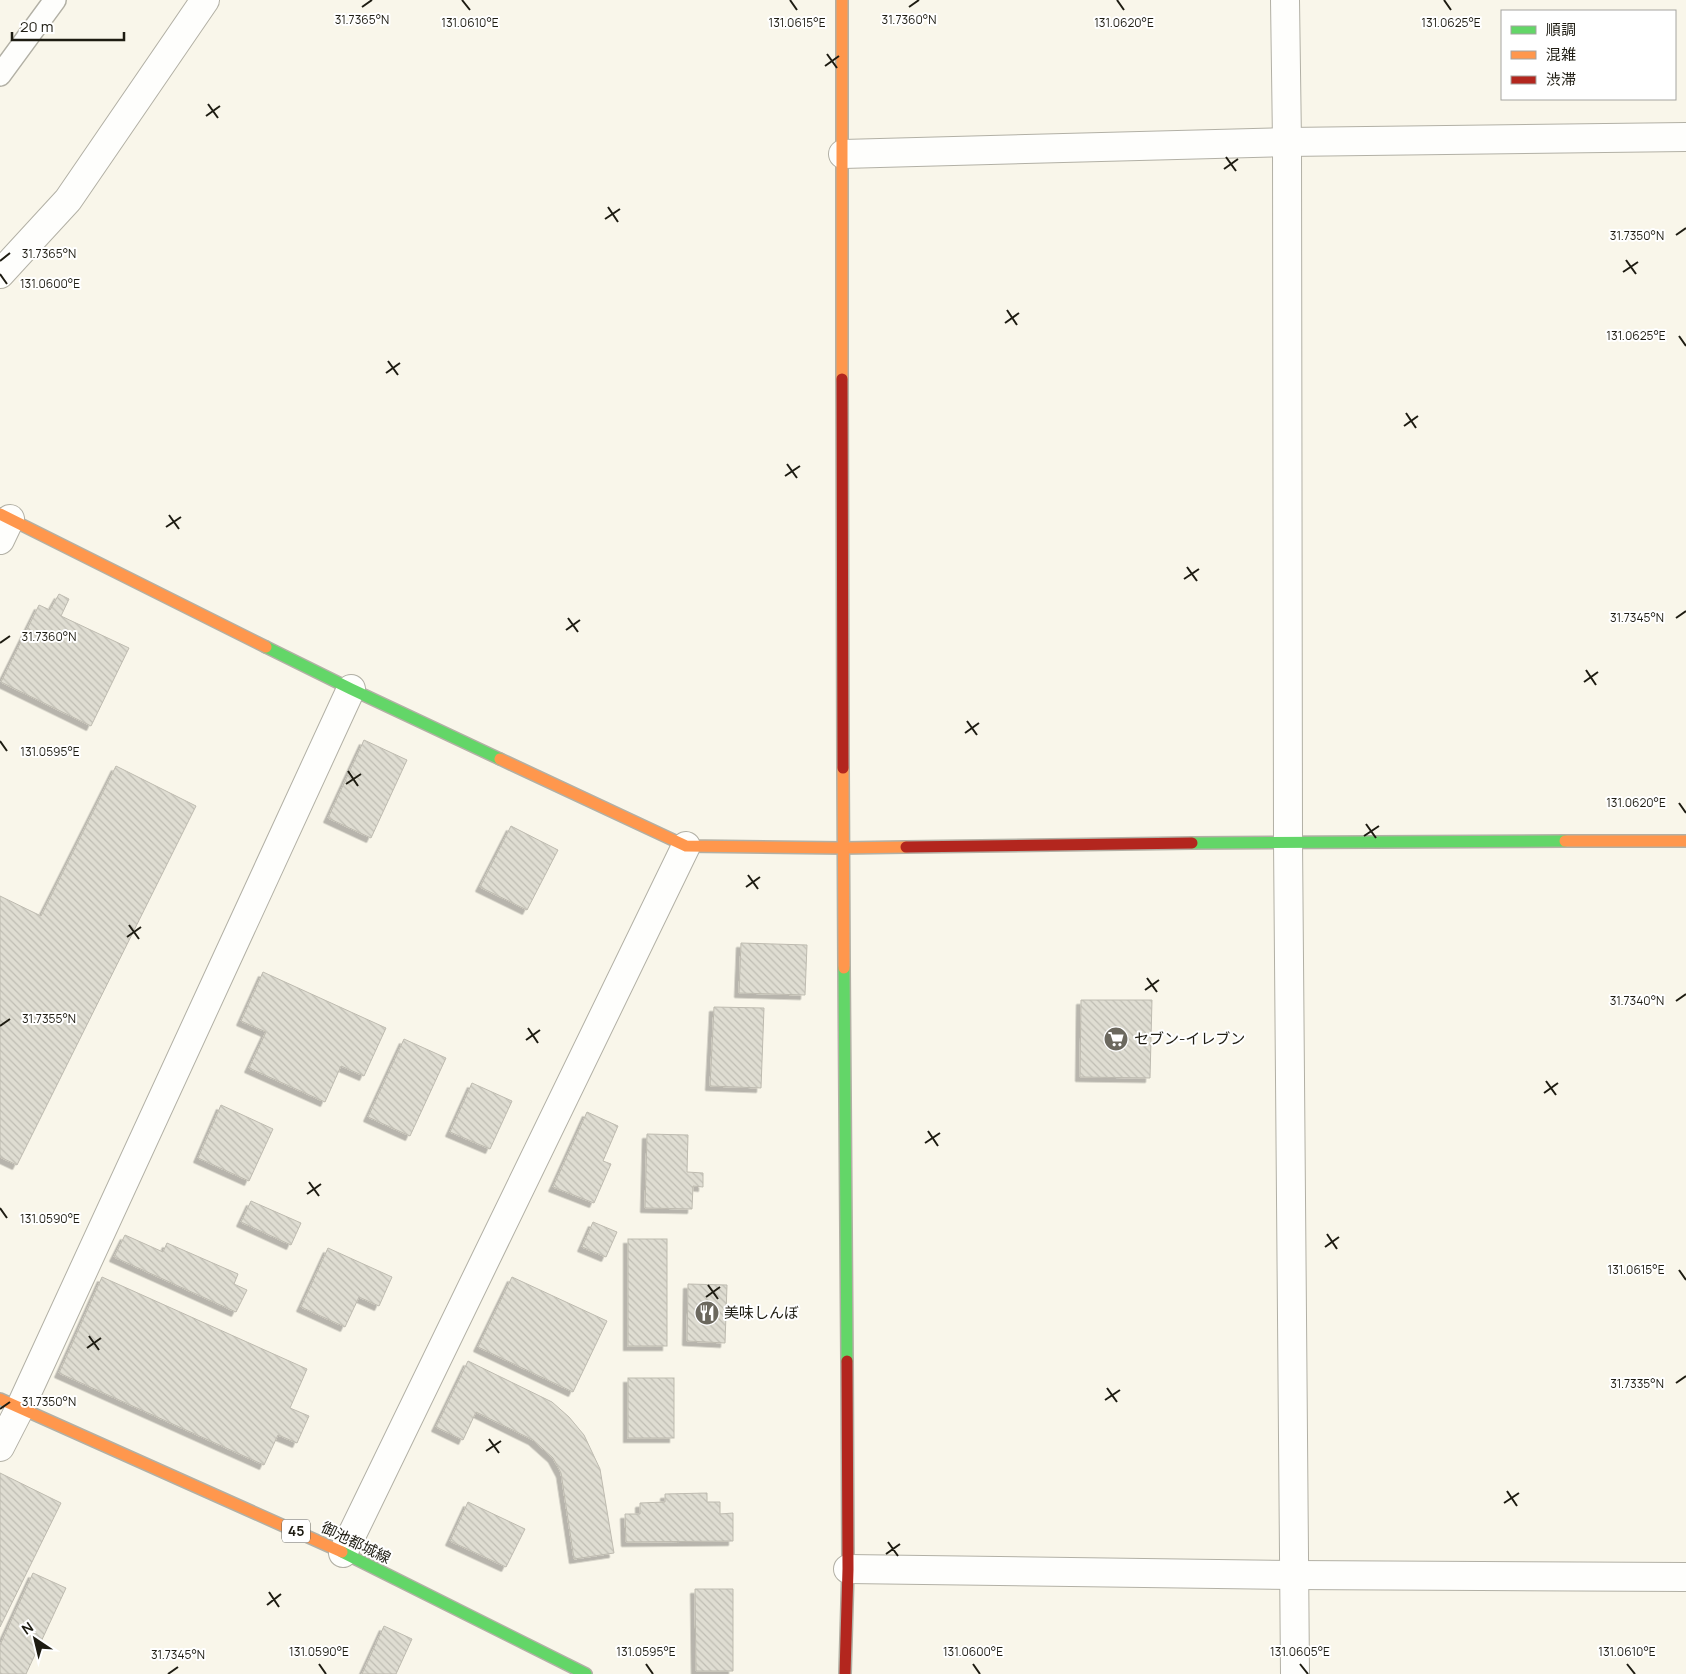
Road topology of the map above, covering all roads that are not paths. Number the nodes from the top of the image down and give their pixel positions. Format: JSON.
{"nodes":[{"id":1,"x":56,"y":0,"type":"edge"},
{"id":2,"x":205,"y":0,"type":"edge"},
{"id":3,"x":842,"y":0,"type":"edge"},
{"id":4,"x":1285,"y":0,"type":"edge"},
{"id":5,"x":0,"y":75,"type":"edge"},
{"id":6,"x":1686,"y":137,"type":"edge"},
{"id":7,"x":1287,"y":142,"type":"junction"},
{"id":8,"x":843,"y":154,"type":"junction"},
{"id":9,"x":0,"y":274,"type":"edge"},
{"id":10,"x":3,"y":524,"type":"edge"},
{"id":11,"x":351,"y":689,"type":"junction"},
{"id":12,"x":1686,"y":841,"type":"edge"},
{"id":13,"x":1288,"y":842,"type":"junction"},
{"id":14,"x":686,"y":846,"type":"junction"},
{"id":15,"x":843,"y":848,"type":"junction"},
{"id":16,"x":10,"y":1404,"type":"edge"},
{"id":17,"x":0,"y":1446,"type":"edge"},
{"id":18,"x":343,"y":1553,"type":"junction"},
{"id":19,"x":848,"y":1569,"type":"junction"},
{"id":20,"x":1294,"y":1575,"type":"junction"},
{"id":21,"x":1686,"y":1577,"type":"edge"},
{"id":22,"x":586,"y":1674,"type":"edge"},
{"id":23,"x":845,"y":1674,"type":"edge"},
{"id":24,"x":1295,"y":1674,"type":"edge"}],
"edges":[{"from":1,"to":5,"type":"lane"},
{"from":2,"to":9,"type":"street"},
{"from":3,"to":8,"type":"street"},
{"from":4,"to":7,"type":"street"},
{"from":6,"to":7,"type":"street"},
{"from":7,"to":8,"type":"street"},
{"from":7,"to":13,"type":"street"},
{"from":8,"to":15,"type":"street"},
{"from":10,"to":11,"type":"street"},
{"from":11,"to":14,"type":"street"},
{"from":11,"to":16,"type":"street"},
{"from":12,"to":13,"type":"street"},
{"from":13,"to":15,"type":"street"},
{"from":13,"to":20,"type":"street"},
{"from":14,"to":15,"type":"street"},
{"from":14,"to":18,"type":"street"},
{"from":15,"to":19,"type":"street"},
{"from":16,"to":17,"type":"street"},
{"from":16,"to":18,"type":"street","name":"御池都城線","number":"45"},
{"from":18,"to":22,"type":"street","name":"御池都城線","number":"45"},
{"from":19,"to":20,"type":"street"},
{"from":19,"to":23,"type":"street"},
{"from":20,"to":21,"type":"street"},
{"from":20,"to":24,"type":"street"}]}
